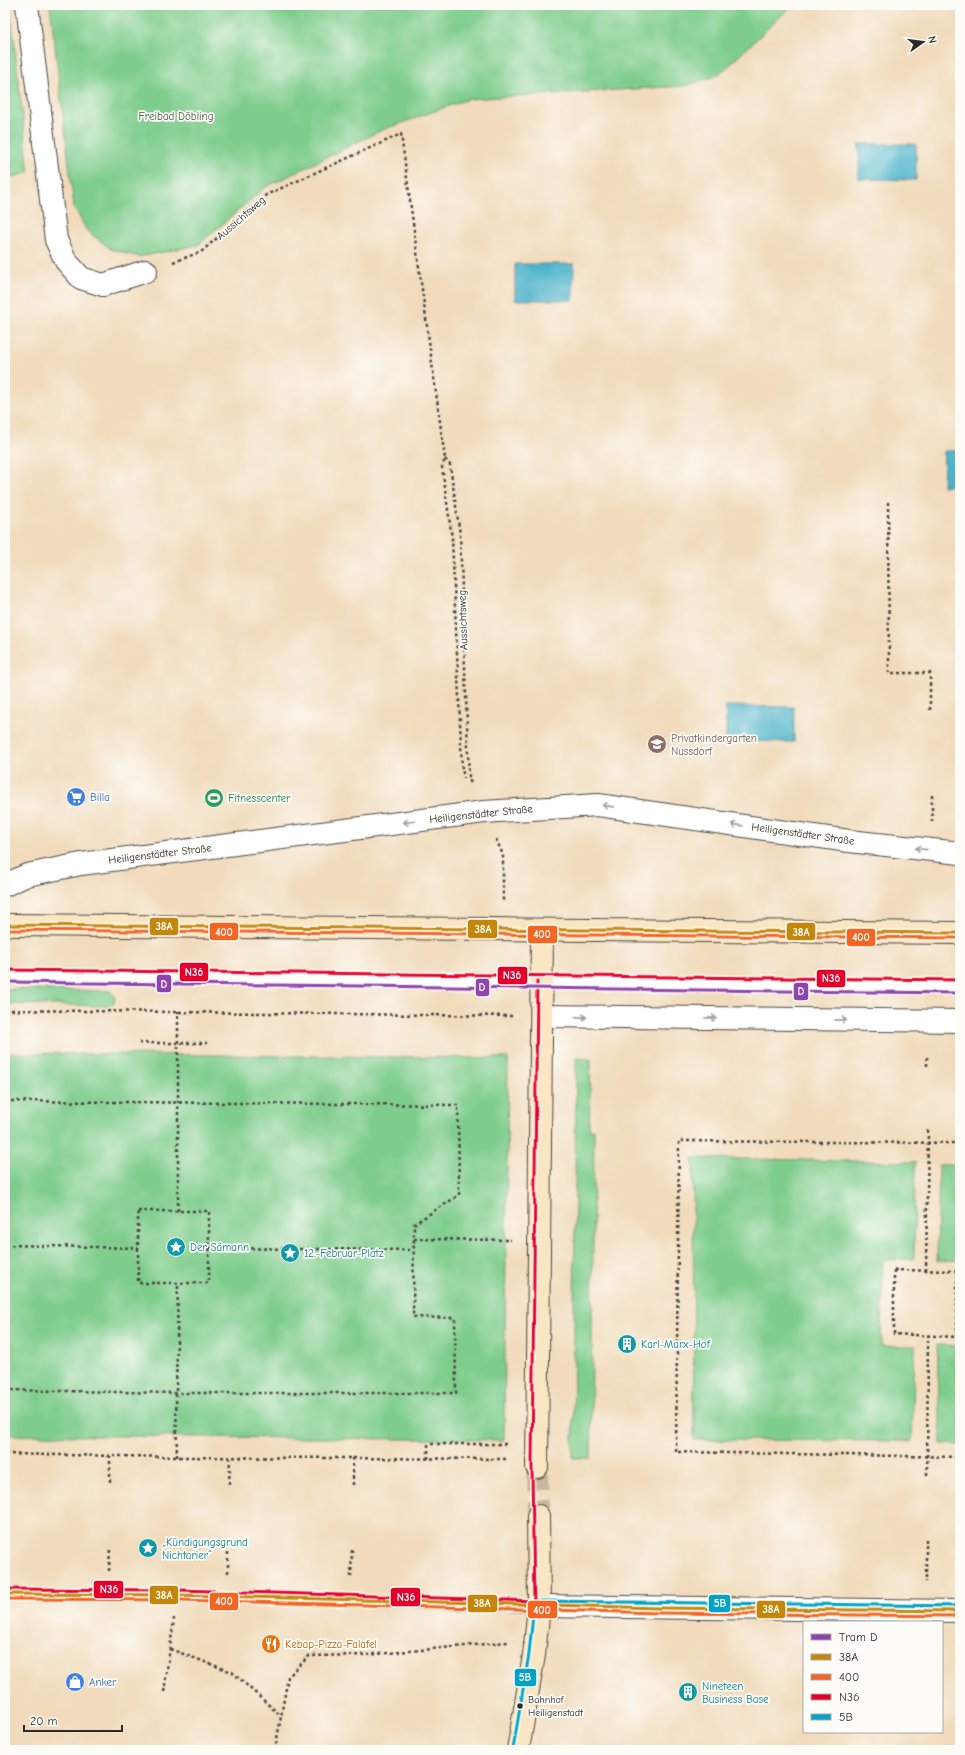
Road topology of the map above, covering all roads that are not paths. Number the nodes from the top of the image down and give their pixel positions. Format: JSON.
{"nodes":[{"id":1,"x":27,"y":5,"type":"edge"},
{"id":2,"x":146,"y":272,"type":"road end"},
{"id":3,"x":960,"y":853,"type":"edge"},
{"id":4,"x":5,"y":885,"type":"edge"},
{"id":5,"x":5,"y":926,"type":"edge"},
{"id":6,"x":542,"y":931,"type":"junction"},
{"id":7,"x":960,"y":933,"type":"edge"},
{"id":8,"x":5,"y":975,"type":"edge"},
{"id":9,"x":542,"y":981,"type":"junction"},
{"id":10,"x":960,"y":985,"type":"edge"},
{"id":11,"x":542,"y":1016,"type":"junction"},
{"id":12,"x":960,"y":1021,"type":"edge"},
{"id":13,"x":537,"y":1467,"type":"tunnel mouth"},
{"id":14,"x":538,"y":1516,"type":"tunnel mouth"},
{"id":15,"x":5,"y":1594,"type":"edge"},
{"id":16,"x":539,"y":1606,"type":"junction"},
{"id":17,"x":960,"y":1611,"type":"edge"},
{"id":18,"x":518,"y":1750,"type":"edge"}],
"edges":[{"from":1,"to":2,"type":"street"},
{"from":3,"to":4,"type":"street","name":"Heiligenstädter Straße","one_way":true},
{"from":5,"to":6,"type":"main road"},
{"from":6,"to":7,"type":"main road"},
{"from":6,"to":9,"type":"main road"},
{"from":8,"to":9,"type":"lane"},
{"from":9,"to":10,"type":"lane"},
{"from":9,"to":11,"type":"main road"},
{"from":11,"to":12,"type":"street","one_way":true},
{"from":11,"to":13,"type":"main road"},
{"from":14,"to":16,"type":"main road"},
{"from":15,"to":16,"type":"lane"},
{"from":16,"to":17,"type":"street"},
{"from":16,"to":18,"type":"main road"}]}
